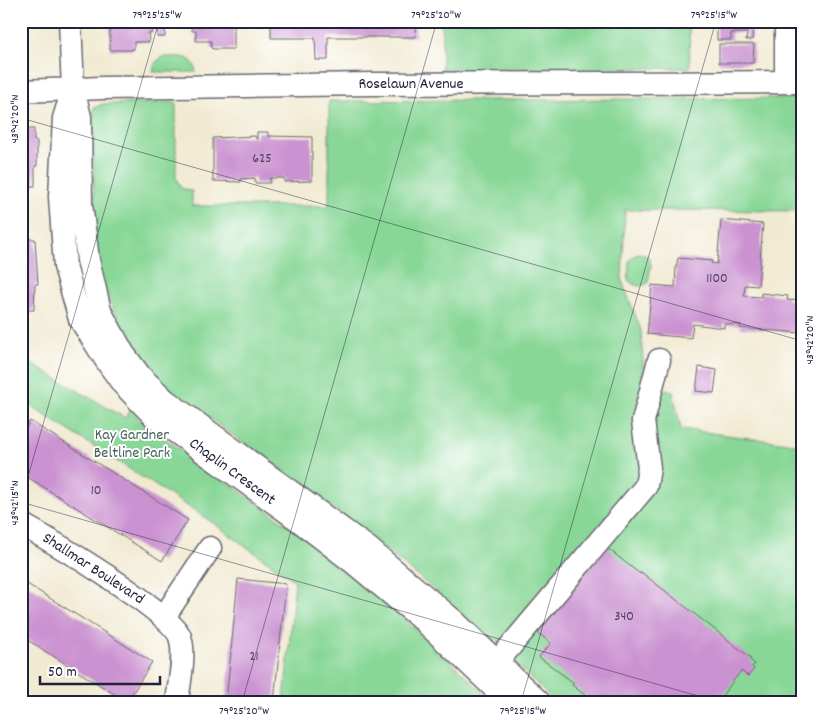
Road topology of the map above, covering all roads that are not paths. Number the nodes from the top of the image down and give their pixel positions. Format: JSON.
{"nodes":[{"id":1,"x":70,"y":21,"type":"edge"},
{"id":2,"x":786,"y":21,"type":"edge"},
{"id":3,"x":794,"y":82,"type":"edge"},
{"id":4,"x":73,"y":89,"type":"junction"},
{"id":5,"x":21,"y":90,"type":"edge"},
{"id":6,"x":95,"y":289,"type":"junction"},
{"id":7,"x":73,"y":294,"type":"junction"},
{"id":8,"x":659,"y":360,"type":"dead end"},
{"id":9,"x":21,"y":524,"type":"edge"},
{"id":10,"x":210,"y":548,"type":"dead end"},
{"id":11,"x":361,"y":556,"type":"junction"},
{"id":12,"x":164,"y":617,"type":"junction"},
{"id":13,"x":503,"y":655,"type":"dead end"},
{"id":14,"x":177,"y":702,"type":"edge"},
{"id":15,"x":509,"y":702,"type":"edge"},
{"id":16,"x":539,"y":702,"type":"edge"}],
"edges":[{"from":1,"to":4,"type":"street","name":"Chaplin Crescent"},
{"from":2,"to":3,"type":"street"},
{"from":3,"to":4,"type":"street","name":"Roselawn Avenue"},
{"from":4,"to":5,"type":"street","name":"Roselawn Avenue"},
{"from":4,"to":6,"type":"street","name":"Chaplin Crescent"},
{"from":4,"to":7,"type":"street","name":"Chaplin Crescent"},
{"from":6,"to":7,"type":"street"},
{"from":6,"to":11,"type":"street","name":"Chaplin Crescent"},
{"from":7,"to":11,"type":"street","name":"Chaplin Crescent"},
{"from":8,"to":13,"type":"street"},
{"from":9,"to":12,"type":"street","name":"Shallmar Boulevard"},
{"from":10,"to":12,"type":"street"},
{"from":11,"to":15,"type":"street","name":"Chaplin Crescent"},
{"from":11,"to":16,"type":"street","name":"Chaplin Crescent"},
{"from":12,"to":14,"type":"street","name":"Shallmar Boulevard"}]}
